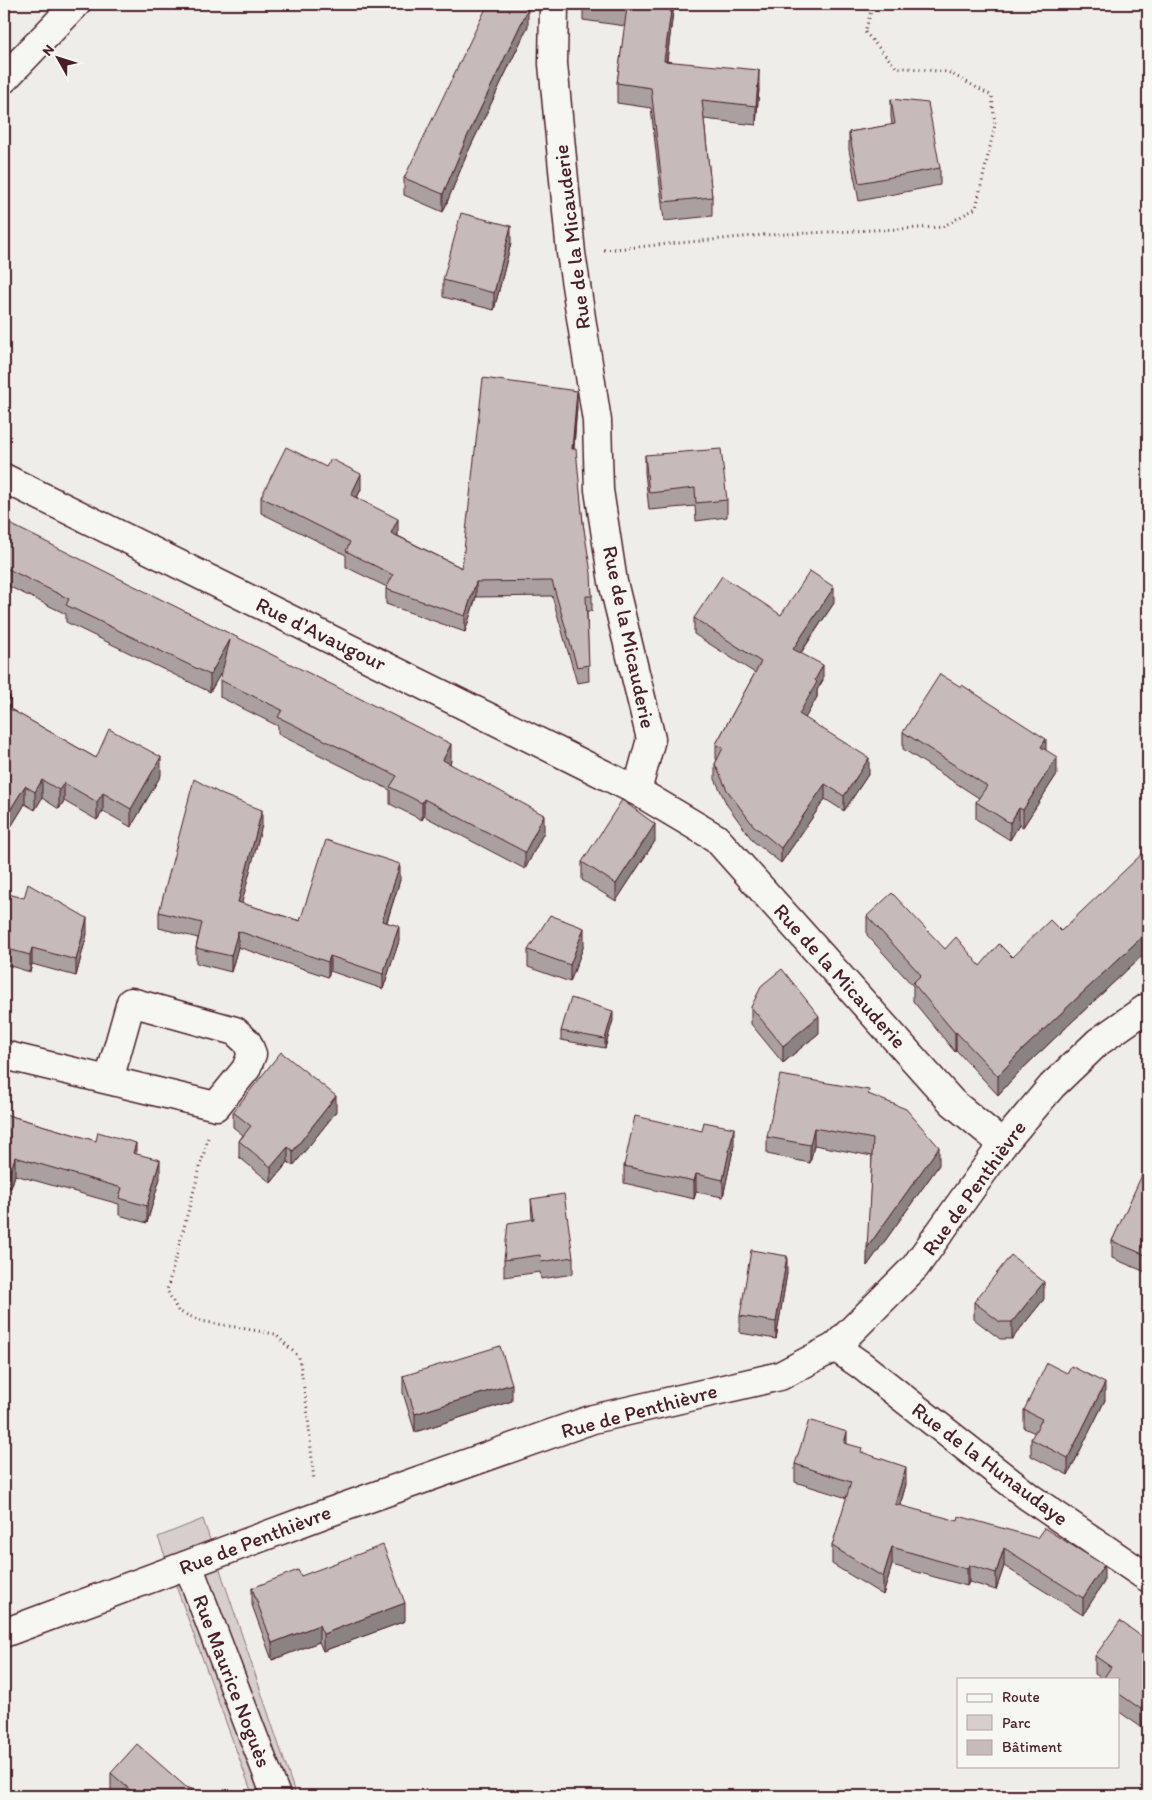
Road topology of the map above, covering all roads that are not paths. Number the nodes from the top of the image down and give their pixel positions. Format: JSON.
{"nodes":[{"id":1,"x":76,"y":4,"type":"edge"},
{"id":2,"x":554,"y":4,"type":"edge"},
{"id":3,"x":4,"y":79,"type":"edge"},
{"id":4,"x":4,"y":478,"type":"edge"},
{"id":5,"x":638,"y":791,"type":"junction"},
{"id":6,"x":1148,"y":1007,"type":"edge"},
{"id":7,"x":4,"y":1055,"type":"edge"},
{"id":8,"x":109,"y":1080,"type":"junction"},
{"id":9,"x":1003,"y":1144,"type":"junction"},
{"id":10,"x":834,"y":1346,"type":"junction"},
{"id":11,"x":188,"y":1565,"type":"junction"},
{"id":12,"x":1148,"y":1578,"type":"edge"},
{"id":13,"x":4,"y":1633,"type":"edge"},
{"id":14,"x":276,"y":1796,"type":"edge"}],
"edges":[{"from":1,"to":3,"type":"street"},
{"from":2,"to":5,"type":"street","name":"Rue de la Micauderie"},
{"from":4,"to":5,"type":"street","name":"Rue d'Avaugour"},
{"from":5,"to":9,"type":"street","name":"Rue de la Micauderie"},
{"from":6,"to":9,"type":"street","name":"Rue de Penthièvre"},
{"from":7,"to":8,"type":"street"},
{"from":8,"to":8,"type":"street"},
{"from":9,"to":10,"type":"street","name":"Rue de Penthièvre"},
{"from":10,"to":11,"type":"street","name":"Rue de Penthièvre"},
{"from":10,"to":12,"type":"street","name":"Rue de la Hunaudaye"},
{"from":11,"to":13,"type":"street","name":"Rue de Penthièvre"},
{"from":11,"to":14,"type":"street","name":"Rue Maurice Noguès"}]}
